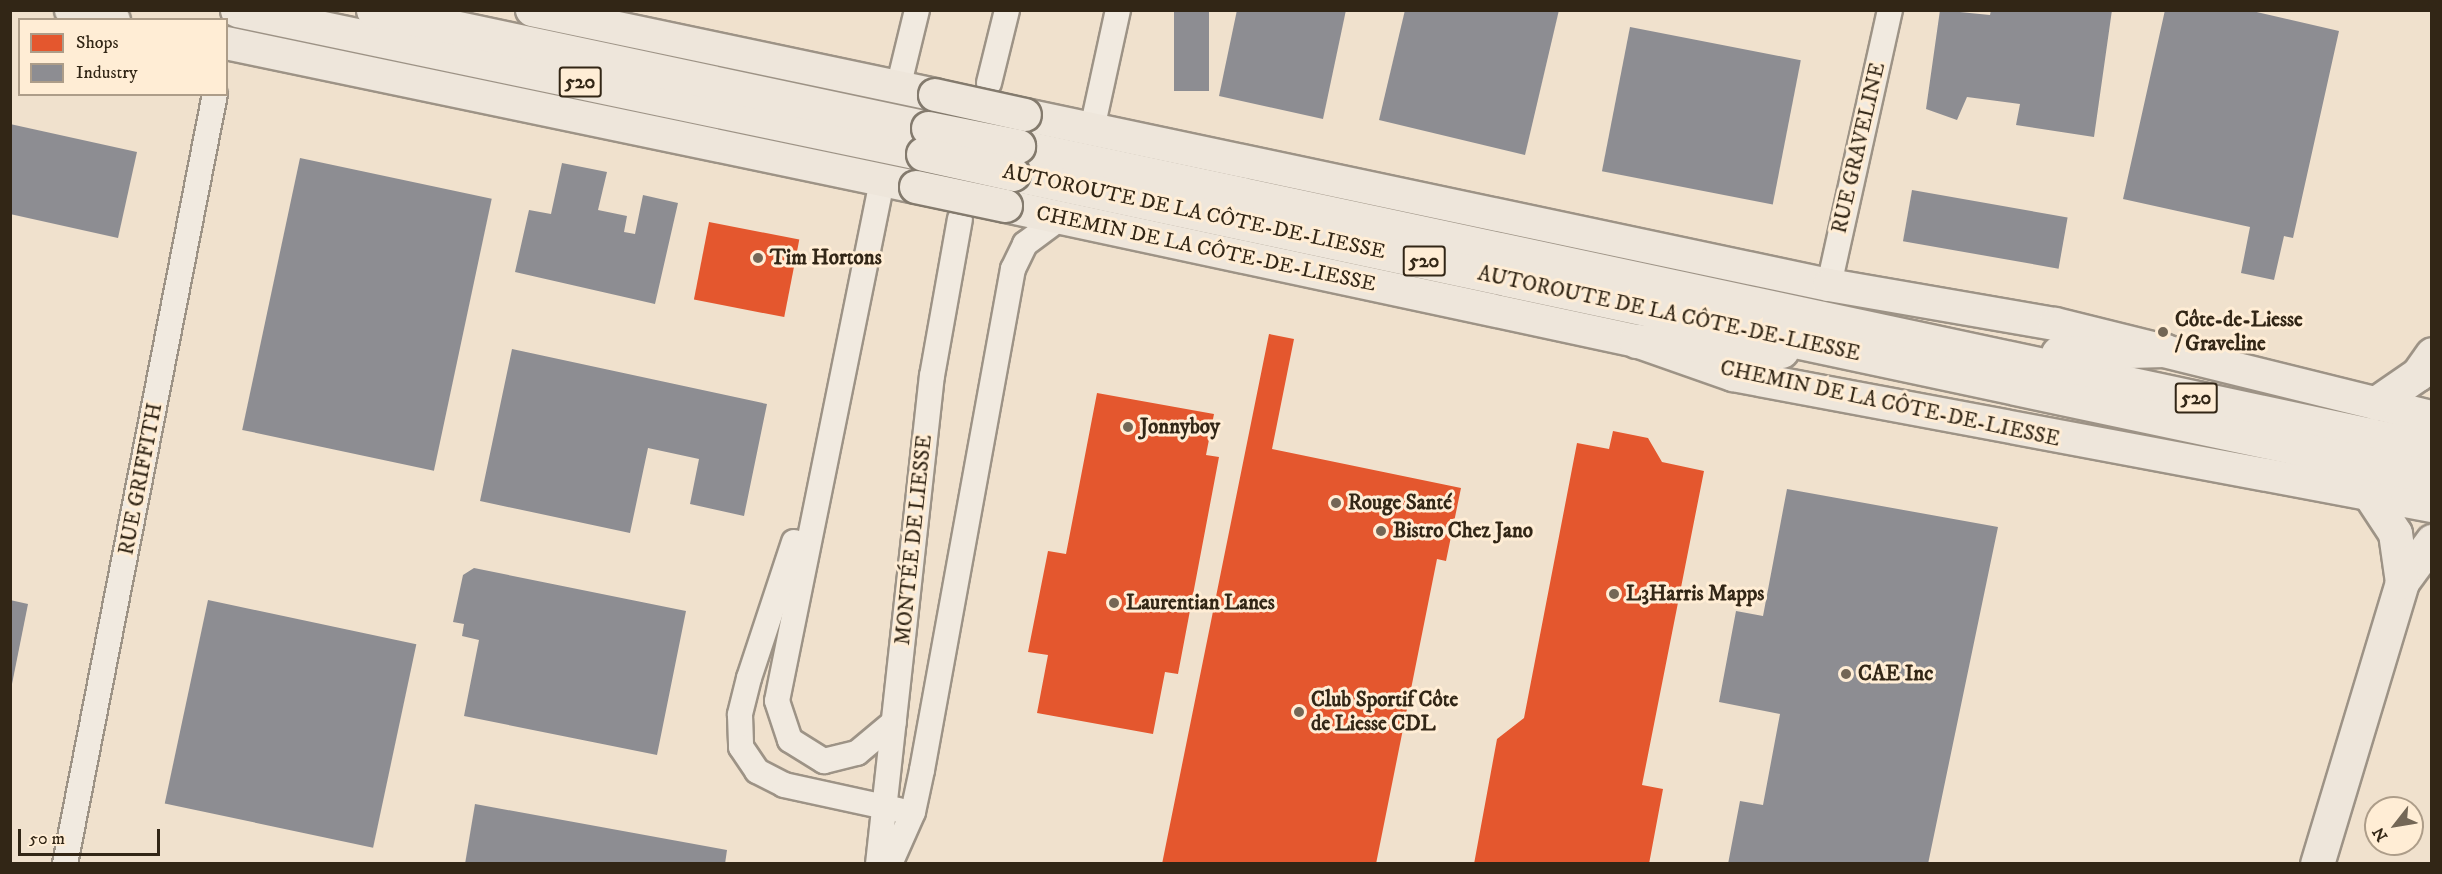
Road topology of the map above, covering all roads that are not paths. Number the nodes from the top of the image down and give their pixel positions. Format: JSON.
{"nodes":[{"id":1,"x":71,"y":10,"type":"edge"},
{"id":2,"x":237,"y":10,"type":"edge"},
{"id":3,"x":373,"y":10,"type":"edge"},
{"id":4,"x":532,"y":10,"type":"edge"},
{"id":5,"x":917,"y":10,"type":"edge"},
{"id":6,"x":1007,"y":10,"type":"edge"},
{"id":7,"x":1118,"y":10,"type":"edge"},
{"id":8,"x":1890,"y":10,"type":"edge"},
{"id":9,"x":105,"y":18,"type":"edge"},
{"id":10,"x":228,"y":43,"type":"edge"},
{"id":11,"x":989,"y":83,"type":"dead end"},
{"id":12,"x":898,"y":88,"type":"junction"},
{"id":13,"x":215,"y":96,"type":"edge"},
{"id":14,"x":1092,"y":129,"type":"junction"},
{"id":15,"x":926,"y":141,"type":"junction"},
{"id":16,"x":1016,"y":160,"type":"junction"},
{"id":17,"x":882,"y":181,"type":"junction"},
{"id":18,"x":1060,"y":218,"type":"junction"},
{"id":19,"x":960,"y":219,"type":"dead end"},
{"id":20,"x":1829,"y":285,"type":"junction"},
{"id":21,"x":1636,"y":341,"type":"junction"},
{"id":22,"x":1960,"y":348,"type":"junction"},
{"id":23,"x":1835,"y":349,"type":"junction"},
{"id":24,"x":2164,"y":350,"type":"junction"},
{"id":25,"x":2432,"y":354,"type":"edge"},
{"id":26,"x":2376,"y":403,"type":"junction"},
{"id":27,"x":2432,"y":417,"type":"edge"},
{"id":28,"x":2432,"y":448,"type":"edge"},
{"id":29,"x":819,"y":474,"type":"junction"},
{"id":30,"x":2432,"y":477,"type":"edge"},
{"id":31,"x":2372,"y":498,"type":"junction"},
{"id":32,"x":2432,"y":506,"type":"edge"},
{"id":33,"x":2432,"y":541,"type":"edge"},
{"id":34,"x":2402,"y":582,"type":"junction"},
{"id":35,"x":894,"y":722,"type":"junction"},
{"id":36,"x":885,"y":807,"type":"junction"},
{"id":37,"x":913,"y":812,"type":"junction"},
{"id":38,"x":65,"y":864,"type":"edge"},
{"id":39,"x":878,"y":864,"type":"edge"},
{"id":40,"x":890,"y":864,"type":"edge"},
{"id":41,"x":2317,"y":864,"type":"edge"}],
"edges":[{"from":1,"to":9,"type":"main road"},
{"from":2,"to":15,"type":"highway","name":"AUTOROUTE DE LA CÔTE-DE-LIESSE","number":"520"},
{"from":3,"to":15,"type":"highway","name":"AUTOROUTE DE LA CÔTE-DE-LIESSE","number":"520"},
{"from":4,"to":12,"type":"main road"},
{"from":5,"to":12,"type":"street"},
{"from":6,"to":11,"type":"street"},
{"from":7,"to":14,"type":"street"},
{"from":8,"to":20,"type":"street","name":"RUE GRAVELINE"},
{"from":10,"to":17,"type":"main road","name":"CHEMIN DE LA CÔTE-DE-LIESSE"},
{"from":12,"to":14,"type":"main road","bridge":true},
{"from":13,"to":38,"type":"street","name":"RUE GRIFFITH"},
{"from":14,"to":20,"type":"main road"},
{"from":15,"to":16,"type":"highway","name":"AUTOROUTE DE LA CÔTE-DE-LIESSE","number":"520","bridge":true},
{"from":16,"to":22,"type":"highway","name":"AUTOROUTE DE LA CÔTE-DE-LIESSE","number":"520"},
{"from":16,"to":23,"type":"highway","name":"AUTOROUTE DE LA CÔTE-DE-LIESSE","number":"520"},
{"from":17,"to":18,"type":"main road","name":"CHEMIN DE LA CÔTE-DE-LIESSE","bridge":true},
{"from":17,"to":29,"type":"street"},
{"from":18,"to":21,"type":"main road","name":"CHEMIN DE LA CÔTE-DE-LIESSE"},
{"from":18,"to":37,"type":"street"},
{"from":19,"to":35,"type":"street","name":"MONTÉE DE LIESSE"},
{"from":20,"to":24,"type":"main road"},
{"from":21,"to":23,"type":"highway"},
{"from":21,"to":31,"type":"main road","name":"CHEMIN DE LA CÔTE-DE-LIESSE"},
{"from":22,"to":24,"type":"highway"},
{"from":22,"to":28,"type":"highway","name":"AUTOROUTE DE LA CÔTE-DE-LIESSE","number":"520"},
{"from":23,"to":30,"type":"highway","name":"AUTOROUTE DE LA CÔTE-DE-LIESSE","number":"520"},
{"from":24,"to":26,"type":"main road"},
{"from":25,"to":26,"type":"highway"},
{"from":26,"to":27,"type":"main road"},
{"from":29,"to":35,"type":"street"},
{"from":29,"to":36,"type":"street"},
{"from":31,"to":32,"type":"main road","name":"CHEMIN DE LA CÔTE-DE-LIESSE"},
{"from":31,"to":34,"type":"highway"},
{"from":33,"to":34,"type":"highway"},
{"from":34,"to":41,"type":"highway"},
{"from":35,"to":36,"type":"street","name":"MONTÉE DE LIESSE"},
{"from":36,"to":37,"type":"street"},
{"from":36,"to":39,"type":"street","name":"MONTÉE DE LIESSE"},
{"from":37,"to":40,"type":"street"}]}
